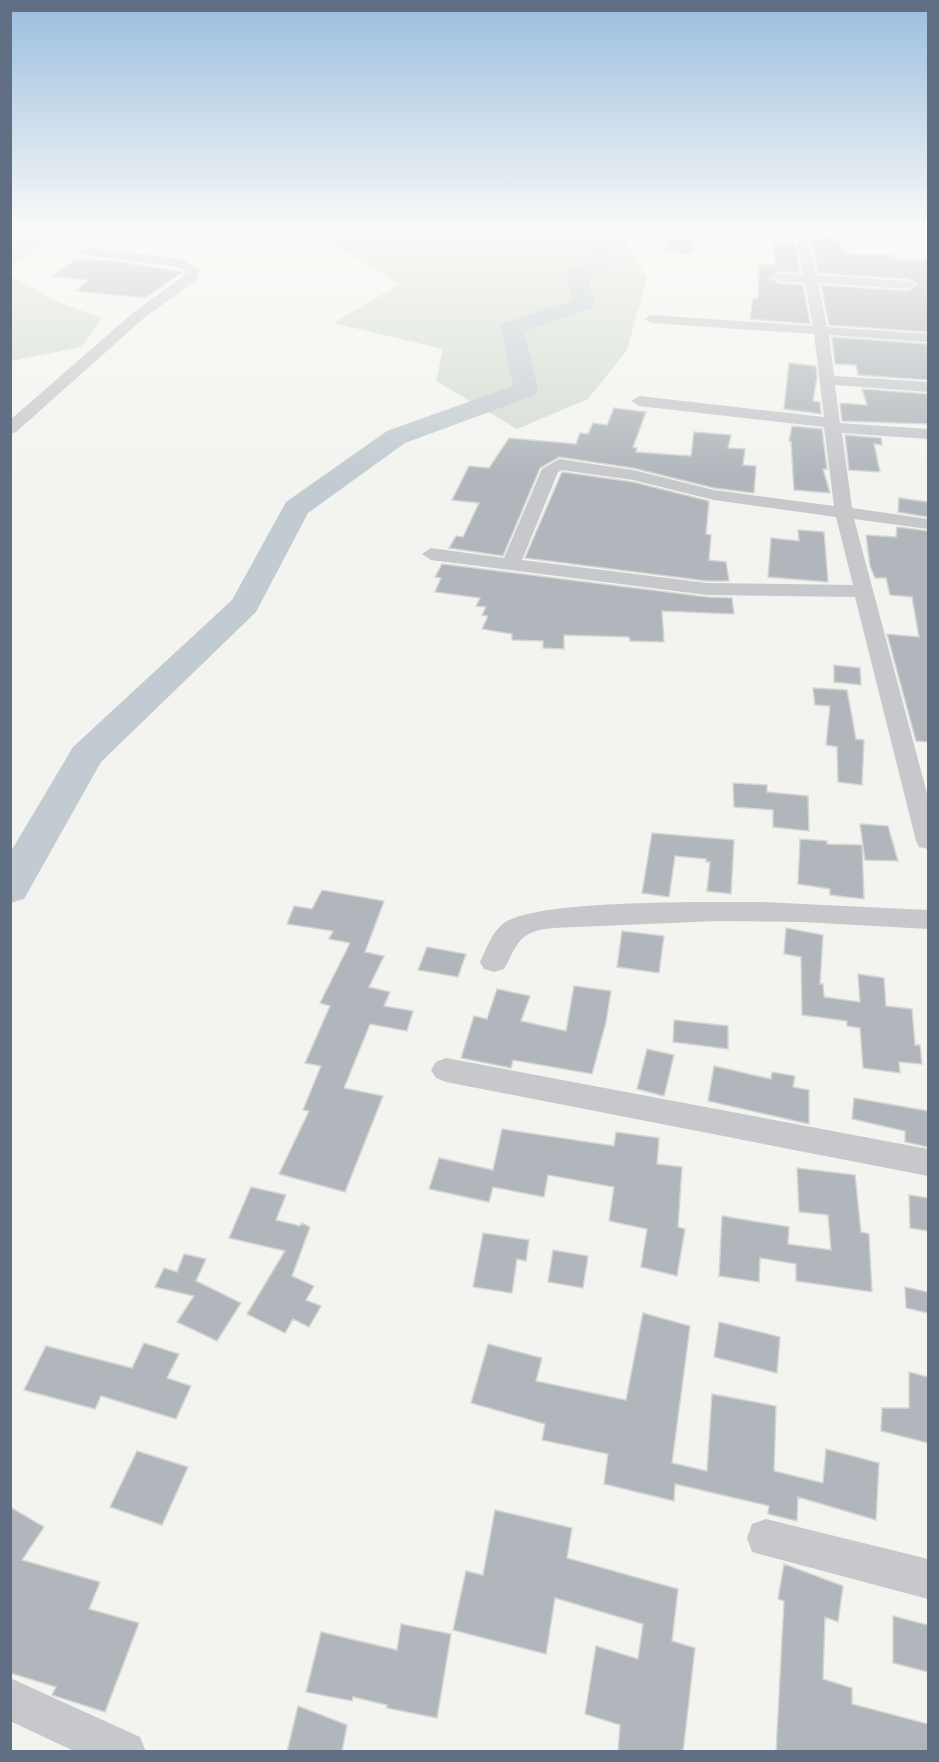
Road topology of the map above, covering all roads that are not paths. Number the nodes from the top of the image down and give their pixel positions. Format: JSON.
{"nodes":[{"id":1,"x":141,"y":313,"type":"edge"},
{"id":2,"x":817,"y":313,"type":"edge"},
{"id":3,"x":651,"y":319,"type":"dead end"},
{"id":4,"x":821,"y":332,"type":"junction"},
{"id":5,"x":928,"y":338,"type":"edge"},
{"id":6,"x":827,"y":380,"type":"junction"},
{"id":7,"x":928,"y":387,"type":"edge"},
{"id":8,"x":639,"y":401,"type":"dead end"},
{"id":9,"x":832,"y":425,"type":"junction"},
{"id":10,"x":10,"y":429,"type":"edge"},
{"id":11,"x":928,"y":434,"type":"edge"},
{"id":12,"x":843,"y":510,"type":"junction"},
{"id":13,"x":928,"y":524,"type":"edge"},
{"id":14,"x":431,"y":554,"type":"dead end"},
{"id":15,"x":510,"y":565,"type":"junction"},
{"id":16,"x":863,"y":591,"type":"junction"},
{"id":17,"x":923,"y":792,"type":"edge"},
{"id":18,"x":928,"y":841,"type":"edge"},
{"id":19,"x":928,"y":920,"type":"edge"},
{"id":20,"x":495,"y":962,"type":"dead end"},
{"id":21,"x":446,"y":1070,"type":"dead end"},
{"id":22,"x":928,"y":1163,"type":"edge"},
{"id":23,"x":766,"y":1538,"type":"dead end"},
{"id":24,"x":928,"y":1579,"type":"edge"},
{"id":25,"x":10,"y":1699,"type":"edge"},
{"id":26,"x":125,"y":1752,"type":"edge"}],
"edges":[{"from":1,"to":10,"type":"street"},
{"from":2,"to":4,"type":"street"},
{"from":3,"to":4,"type":"street"},
{"from":4,"to":5,"type":"street"},
{"from":4,"to":6,"type":"street"},
{"from":6,"to":7,"type":"street"},
{"from":6,"to":9,"type":"street"},
{"from":8,"to":9,"type":"street"},
{"from":9,"to":11,"type":"street"},
{"from":9,"to":12,"type":"street"},
{"from":12,"to":13,"type":"street"},
{"from":12,"to":15,"type":"street"},
{"from":12,"to":16,"type":"street"},
{"from":14,"to":15,"type":"street"},
{"from":15,"to":16,"type":"street"},
{"from":16,"to":17,"type":"street"},
{"from":17,"to":18,"type":"street"},
{"from":19,"to":20,"type":"street"},
{"from":21,"to":22,"type":"street"},
{"from":23,"to":24,"type":"street"},
{"from":25,"to":26,"type":"street"}]}
